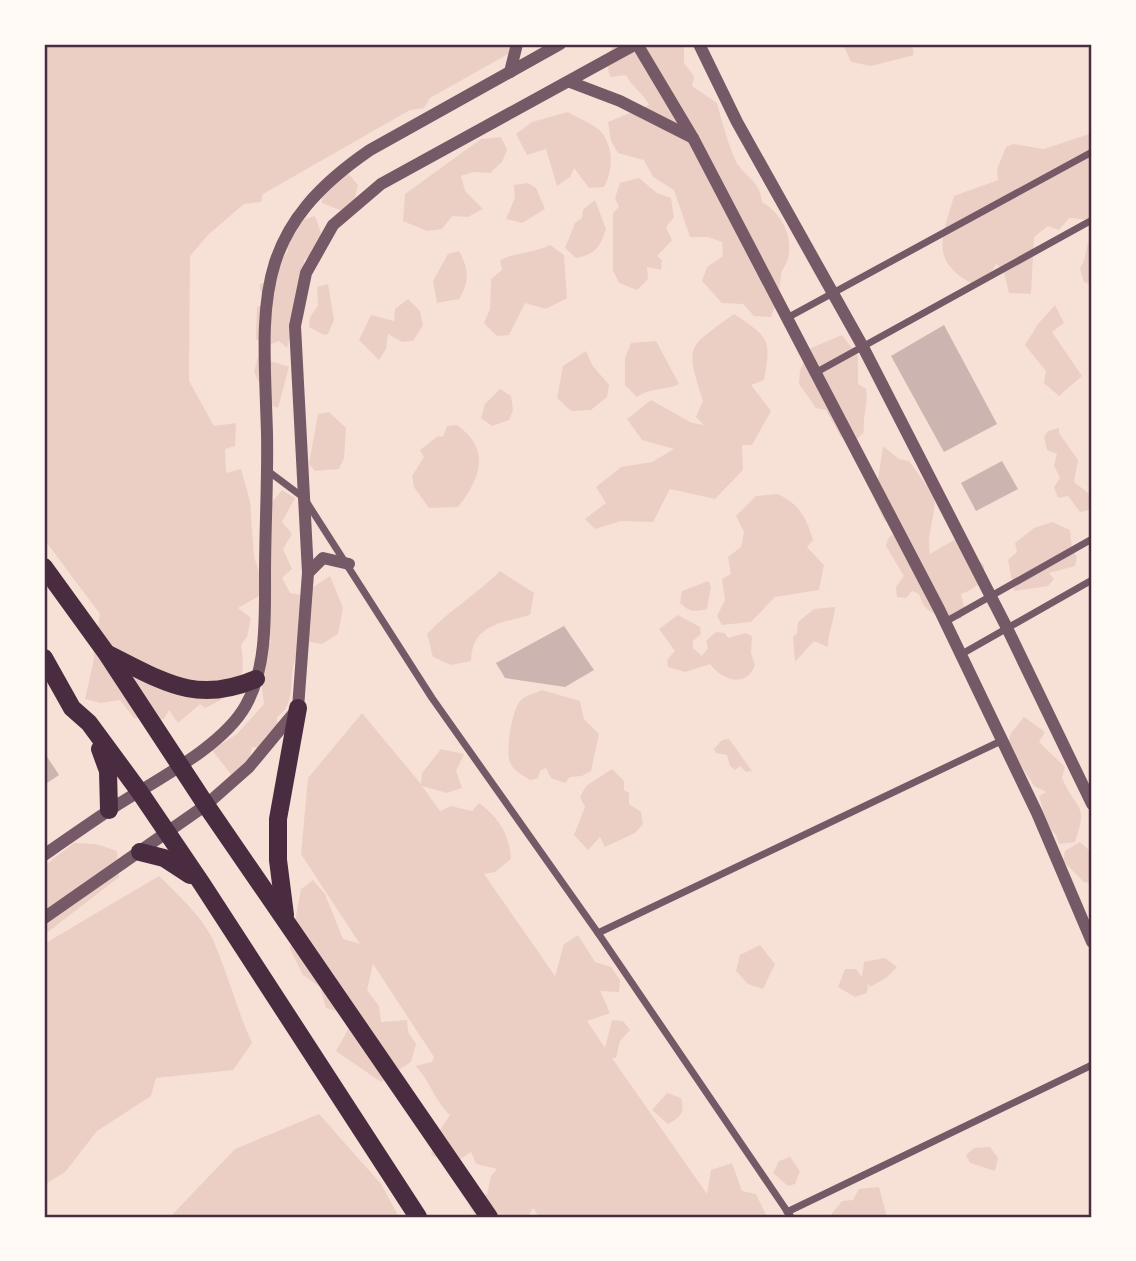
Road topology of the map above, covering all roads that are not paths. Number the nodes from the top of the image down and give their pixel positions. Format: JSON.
{"nodes":[{"id":1,"x":517,"y":44,"type":"edge"},
{"id":2,"x":560,"y":44,"type":"edge"},
{"id":3,"x":636,"y":44,"type":"edge"},
{"id":4,"x":699,"y":44,"type":"edge"},
{"id":5,"x":510,"y":72,"type":"junction"},
{"id":6,"x":570,"y":82,"type":"junction"},
{"id":7,"x":693,"y":138,"type":"junction"},
{"id":8,"x":1092,"y":152,"type":"edge"},
{"id":9,"x":1092,"y":220,"type":"edge"},
{"id":10,"x":835,"y":292,"type":"junction"},
{"id":11,"x":787,"y":318,"type":"junction"},
{"id":12,"x":863,"y":346,"type":"junction"},
{"id":13,"x":814,"y":373,"type":"junction"},
{"id":14,"x":268,"y":471,"type":"junction"},
{"id":15,"x":304,"y":498,"type":"junction"},
{"id":16,"x":1092,"y":539,"type":"edge"},
{"id":17,"x":349,"y":564,"type":"junction"},
{"id":18,"x":44,"y":567,"type":"edge"},
{"id":19,"x":307,"y":573,"type":"junction"},
{"id":20,"x":1092,"y":580,"type":"edge"},
{"id":21,"x":990,"y":596,"type":"junction"},
{"id":22,"x":945,"y":622,"type":"junction"},
{"id":23,"x":1007,"y":628,"type":"junction"},
{"id":24,"x":107,"y":654,"type":"junction"},
{"id":25,"x":960,"y":655,"type":"junction"},
{"id":26,"x":44,"y":658,"type":"edge"},
{"id":27,"x":256,"y":679,"type":"junction"},
{"id":28,"x":299,"y":708,"type":"junction"},
{"id":29,"x":89,"y":723,"type":"junction"},
{"id":30,"x":1001,"y":741,"type":"junction"},
{"id":31,"x":180,"y":764,"type":"junction"},
{"id":32,"x":139,"y":791,"type":"junction"},
{"id":33,"x":1092,"y":804,"type":"edge"},
{"id":34,"x":206,"y":805,"type":"junction"},
{"id":35,"x":109,"y":810,"type":"junction"},
{"id":36,"x":167,"y":832,"type":"junction"},
{"id":37,"x":140,"y":852,"type":"junction"},
{"id":38,"x":44,"y":855,"type":"edge"},
{"id":39,"x":202,"y":884,"type":"junction"},
{"id":40,"x":44,"y":918,"type":"edge"},
{"id":41,"x":286,"y":919,"type":"junction"},
{"id":42,"x":598,"y":933,"type":"junction"},
{"id":43,"x":1092,"y":942,"type":"edge"},
{"id":44,"x":1092,"y":1065,"type":"edge"},
{"id":45,"x":789,"y":1214,"type":"edge"},
{"id":46,"x":418,"y":1217,"type":"edge"},
{"id":47,"x":489,"y":1217,"type":"edge"}],
"edges":[{"from":1,"to":5,"type":"street"},
{"from":2,"to":5,"type":"street"},
{"from":3,"to":6,"type":"street"},
{"from":3,"to":7,"type":"street"},
{"from":4,"to":10,"type":"street"},
{"from":5,"to":14,"type":"street"},
{"from":6,"to":7,"type":"street"},
{"from":6,"to":15,"type":"street"},
{"from":7,"to":11,"type":"street"},
{"from":8,"to":10,"type":"street"},
{"from":9,"to":12,"type":"street"},
{"from":10,"to":11,"type":"street"},
{"from":10,"to":12,"type":"street"},
{"from":11,"to":13,"type":"street"},
{"from":12,"to":13,"type":"street"},
{"from":12,"to":21,"type":"street"},
{"from":13,"to":22,"type":"street"},
{"from":14,"to":15,"type":"street"},
{"from":14,"to":27,"type":"street"},
{"from":15,"to":17,"type":"street"},
{"from":15,"to":19,"type":"street"},
{"from":16,"to":21,"type":"street"},
{"from":17,"to":19,"type":"street"},
{"from":17,"to":42,"type":"street"},
{"from":18,"to":24,"type":"main road"},
{"from":19,"to":28,"type":"street"},
{"from":20,"to":23,"type":"street"},
{"from":21,"to":22,"type":"street"},
{"from":21,"to":23,"type":"street"},
{"from":22,"to":25,"type":"street"},
{"from":23,"to":25,"type":"street"},
{"from":23,"to":33,"type":"street"},
{"from":24,"to":27,"type":"main road"},
{"from":24,"to":31,"type":"main road"},
{"from":25,"to":30,"type":"street"},
{"from":26,"to":29,"type":"main road"},
{"from":27,"to":31,"type":"street"},
{"from":28,"to":34,"type":"street"},
{"from":28,"to":41,"type":"main road"},
{"from":29,"to":32,"type":"main road"},
{"from":29,"to":35,"type":"main road"},
{"from":30,"to":42,"type":"street"},
{"from":30,"to":43,"type":"street"},
{"from":31,"to":32,"type":"street"},
{"from":31,"to":34,"type":"main road"},
{"from":32,"to":35,"type":"street"},
{"from":32,"to":36,"type":"main road"},
{"from":34,"to":36,"type":"street"},
{"from":34,"to":41,"type":"main road"},
{"from":35,"to":38,"type":"street"},
{"from":36,"to":37,"type":"street"},
{"from":36,"to":39,"type":"main road"},
{"from":37,"to":39,"type":"main road"},
{"from":37,"to":40,"type":"street"},
{"from":39,"to":46,"type":"main road"},
{"from":41,"to":47,"type":"main road"},
{"from":42,"to":45,"type":"street"},
{"from":44,"to":45,"type":"street"}]}
